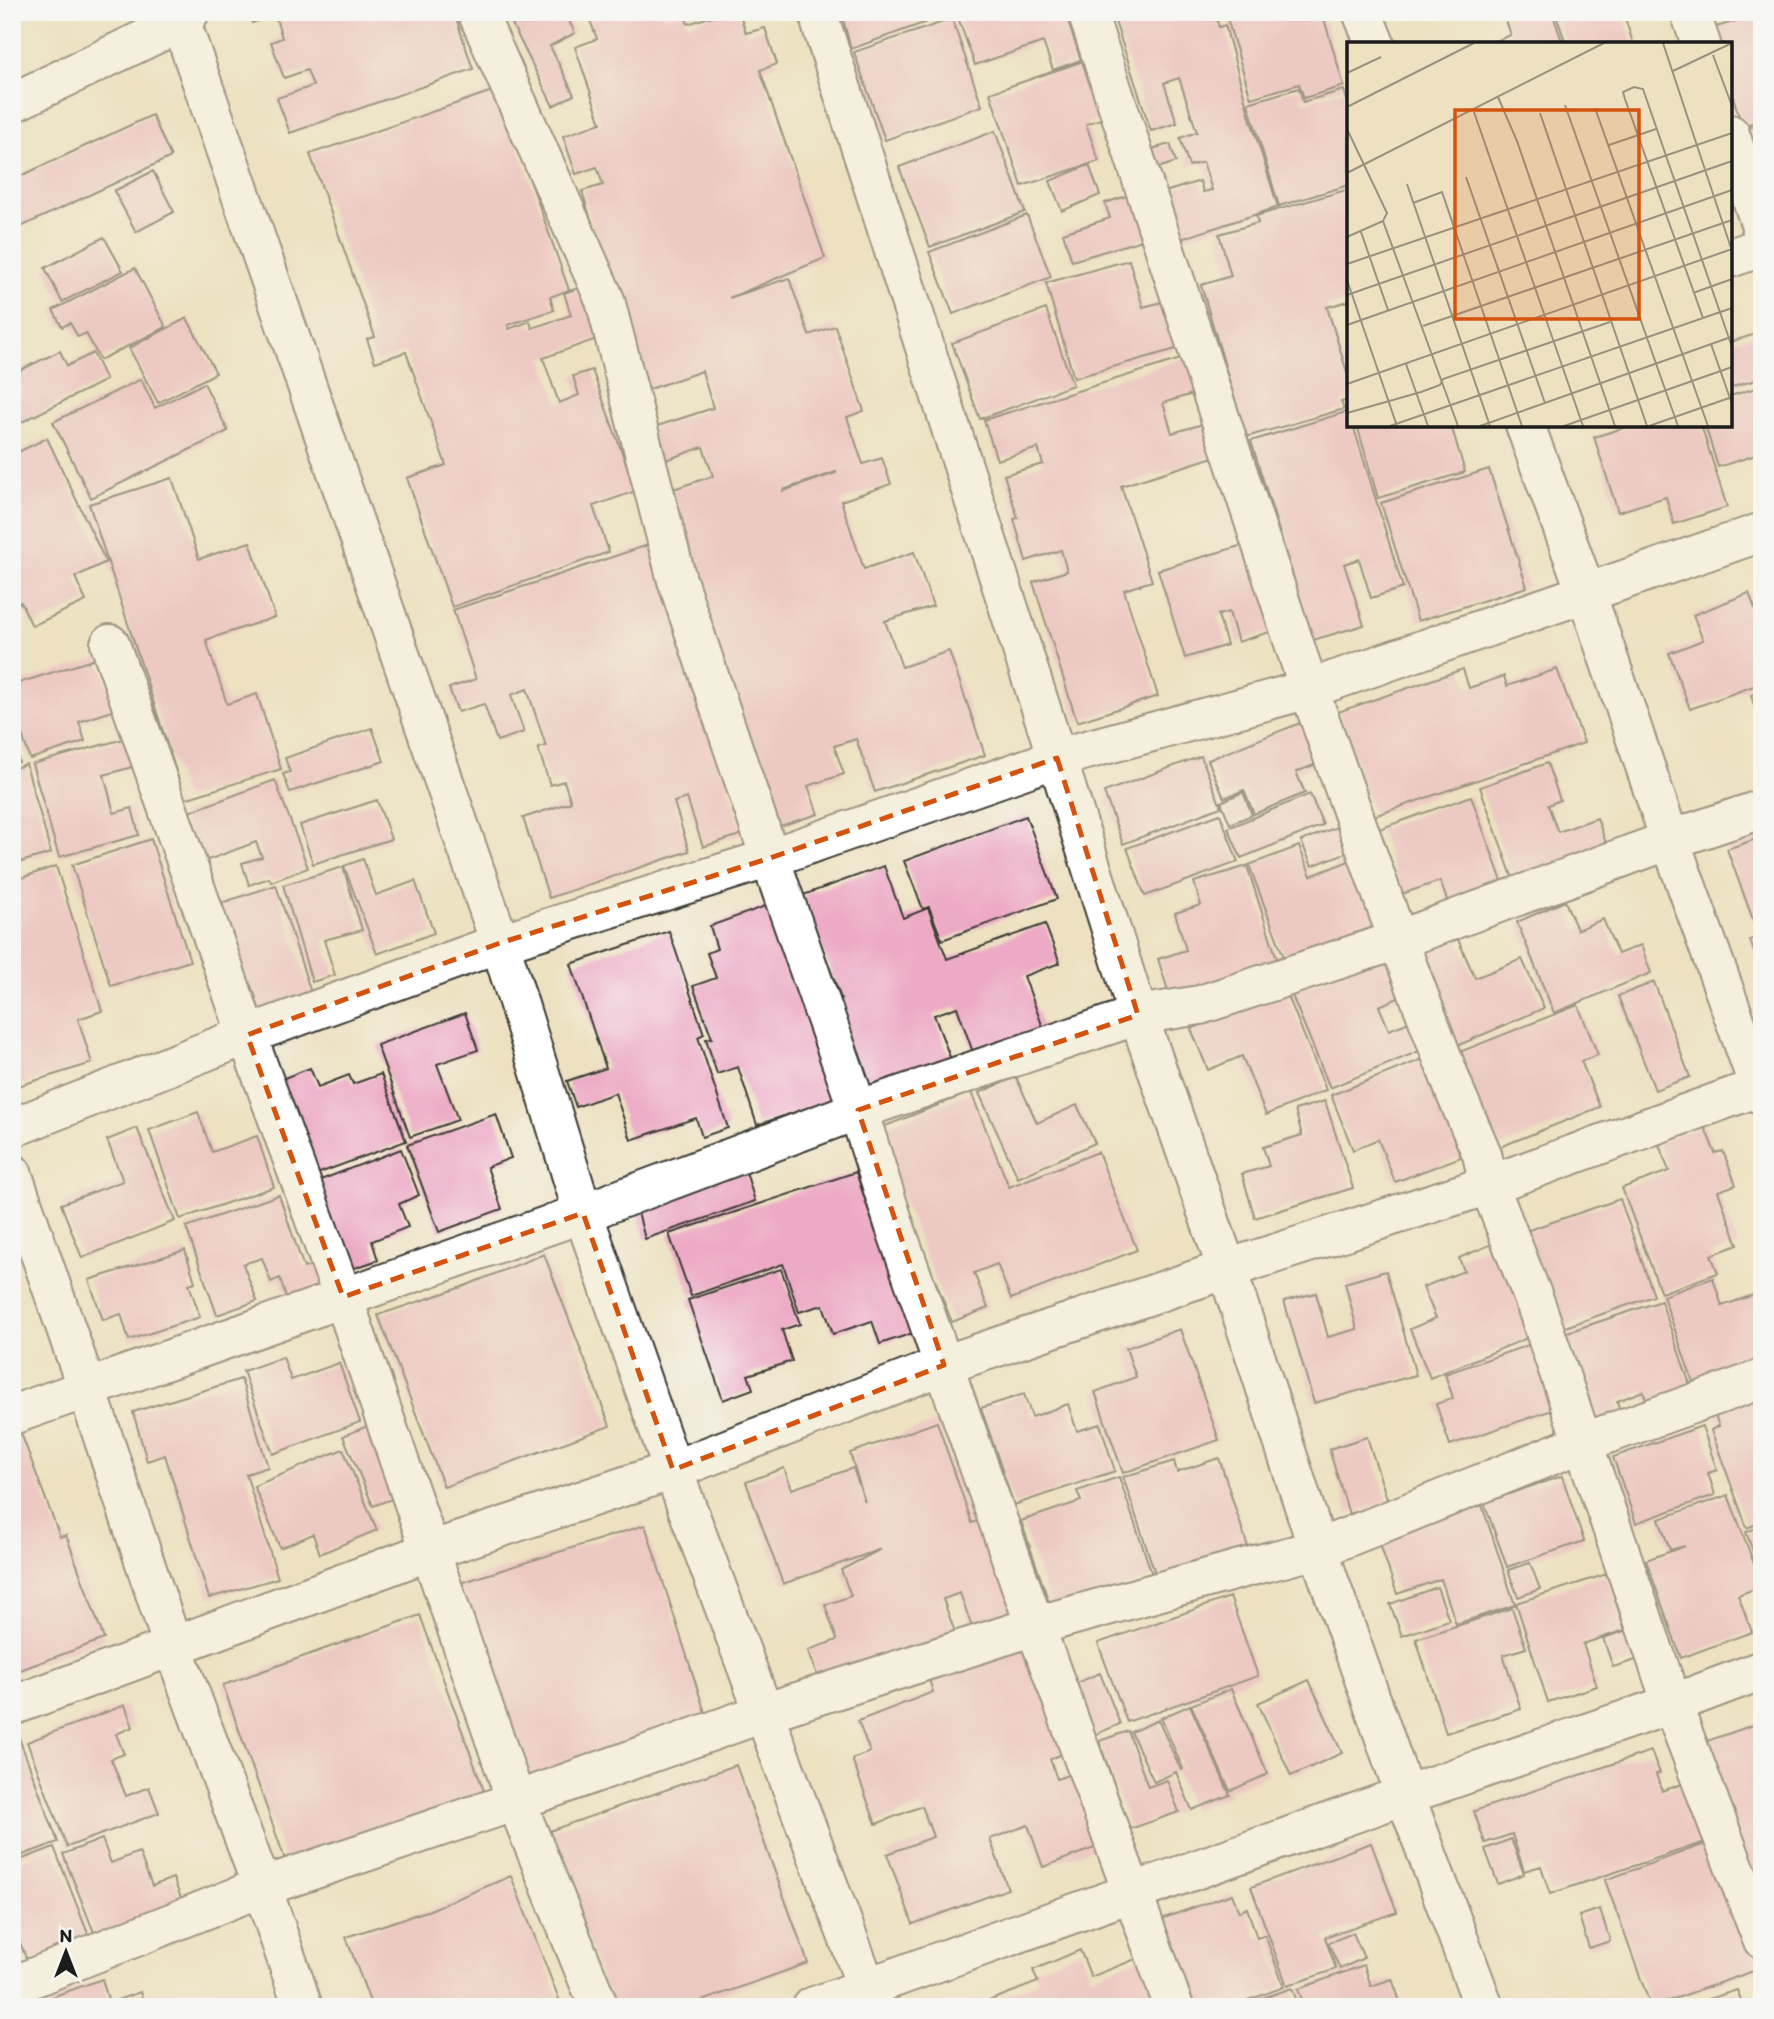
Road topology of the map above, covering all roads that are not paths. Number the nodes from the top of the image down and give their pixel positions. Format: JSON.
{"nodes":[{"id":1,"x":477,"y":12,"type":"edge"},
{"id":2,"x":1087,"y":12,"type":"edge"},
{"id":3,"x":1362,"y":12,"type":"edge"},
{"id":4,"x":1690,"y":12,"type":"edge"},
{"id":5,"x":185,"y":17,"type":"edge"},
{"id":6,"x":821,"y":24,"type":"dead end"},
{"id":7,"x":1374,"y":42,"type":"edge"},
{"id":8,"x":1699,"y":42,"type":"edge"},
{"id":9,"x":12,"y":103,"type":"edge"},
{"id":10,"x":1732,"y":140,"type":"edge"},
{"id":11,"x":1762,"y":229,"type":"edge"},
{"id":12,"x":1762,"y":247,"type":"edge"},
{"id":13,"x":1732,"y":257,"type":"edge"},
{"id":14,"x":1526,"y":427,"type":"edge"},
{"id":15,"x":1762,"y":532,"type":"edge"},
{"id":16,"x":1586,"y":592,"type":"junction"},
{"id":17,"x":110,"y":644,"type":"dead end"},
{"id":18,"x":1309,"y":689,"type":"junction"},
{"id":19,"x":1057,"y":758,"type":"junction"},
{"id":20,"x":1762,"y":809,"type":"edge"},
{"id":21,"x":1671,"y":840,"type":"junction"},
{"id":22,"x":769,"y":858,"type":"junction"},
{"id":23,"x":1398,"y":940,"type":"junction"},
{"id":24,"x":500,"y":943,"type":"junction"},
{"id":25,"x":1138,"y":1015,"type":"junction"},
{"id":26,"x":247,"y":1035,"type":"junction"},
{"id":27,"x":1761,"y":1089,"type":"edge"},
{"id":28,"x":858,"y":1110,"type":"junction"},
{"id":29,"x":12,"y":1128,"type":"edge"},
{"id":30,"x":12,"y":1173,"type":"edge"},
{"id":31,"x":1489,"y":1185,"type":"junction"},
{"id":32,"x":583,"y":1213,"type":"junction"},
{"id":33,"x":1227,"y":1269,"type":"junction"},
{"id":34,"x":343,"y":1297,"type":"junction"},
{"id":35,"x":944,"y":1365,"type":"junction"},
{"id":36,"x":1762,"y":1379,"type":"edge"},
{"id":37,"x":87,"y":1389,"type":"junction"},
{"id":38,"x":12,"y":1415,"type":"edge"},
{"id":39,"x":1582,"y":1443,"type":"junction"},
{"id":40,"x":673,"y":1470,"type":"junction"},
{"id":41,"x":1318,"y":1549,"type":"junction"},
{"id":42,"x":430,"y":1551,"type":"junction"},
{"id":43,"x":1035,"y":1626,"type":"junction"},
{"id":44,"x":173,"y":1647,"type":"junction"},
{"id":45,"x":1762,"y":1670,"type":"edge"},
{"id":46,"x":1672,"y":1704,"type":"junction"},
{"id":47,"x":12,"y":1706,"type":"edge"},
{"id":48,"x":763,"y":1713,"type":"junction"},
{"id":49,"x":1405,"y":1795,"type":"junction"},
{"id":50,"x":516,"y":1801,"type":"junction"},
{"id":51,"x":262,"y":1887,"type":"junction"},
{"id":52,"x":1133,"y":1893,"type":"junction"},
{"id":53,"x":1762,"y":1939,"type":"edge"},
{"id":54,"x":12,"y":1986,"type":"edge"},
{"id":55,"x":870,"y":1997,"type":"edge"},
{"id":56,"x":303,"y":2007,"type":"edge"},
{"id":57,"x":599,"y":2007,"type":"edge"},
{"id":58,"x":812,"y":2007,"type":"edge"},
{"id":59,"x":1174,"y":2007,"type":"edge"},
{"id":60,"x":1484,"y":2007,"type":"edge"}],
"edges":[{"from":1,"to":22,"type":"street"},
{"from":2,"to":18,"type":"street"},
{"from":3,"to":7,"type":"street"},
{"from":4,"to":8,"type":"street"},
{"from":5,"to":9,"type":"street"},
{"from":5,"to":24,"type":"street"},
{"from":6,"to":19,"type":"street"},
{"from":10,"to":11,"type":"street"},
{"from":12,"to":13,"type":"street"},
{"from":14,"to":16,"type":"street"},
{"from":15,"to":16,"type":"street"},
{"from":16,"to":18,"type":"street"},
{"from":16,"to":21,"type":"street"},
{"from":17,"to":26,"type":"street"},
{"from":18,"to":19,"type":"street"},
{"from":18,"to":23,"type":"street"},
{"from":19,"to":22,"type":"street"},
{"from":19,"to":25,"type":"street"},
{"from":20,"to":21,"type":"street"},
{"from":21,"to":23,"type":"street"},
{"from":21,"to":27,"type":"street"},
{"from":22,"to":24,"type":"street"},
{"from":22,"to":28,"type":"street"},
{"from":23,"to":25,"type":"street"},
{"from":23,"to":31,"type":"street"},
{"from":24,"to":26,"type":"street"},
{"from":24,"to":32,"type":"street"},
{"from":25,"to":28,"type":"street"},
{"from":25,"to":33,"type":"street"},
{"from":26,"to":29,"type":"street"},
{"from":26,"to":34,"type":"street"},
{"from":27,"to":31,"type":"street"},
{"from":28,"to":32,"type":"street"},
{"from":28,"to":35,"type":"street"},
{"from":30,"to":37,"type":"street"},
{"from":31,"to":33,"type":"street"},
{"from":31,"to":39,"type":"street"},
{"from":32,"to":34,"type":"street"},
{"from":32,"to":40,"type":"street"},
{"from":33,"to":35,"type":"street"},
{"from":33,"to":41,"type":"street"},
{"from":34,"to":37,"type":"street"},
{"from":34,"to":42,"type":"street"},
{"from":35,"to":40,"type":"street"},
{"from":35,"to":43,"type":"street"},
{"from":36,"to":39,"type":"street"},
{"from":37,"to":38,"type":"street"},
{"from":37,"to":44,"type":"street"},
{"from":39,"to":41,"type":"street"},
{"from":39,"to":46,"type":"street"},
{"from":40,"to":42,"type":"street"},
{"from":40,"to":48,"type":"street"},
{"from":41,"to":43,"type":"street"},
{"from":41,"to":49,"type":"street"},
{"from":42,"to":44,"type":"street"},
{"from":42,"to":50,"type":"street"},
{"from":43,"to":48,"type":"street"},
{"from":43,"to":52,"type":"street"},
{"from":44,"to":47,"type":"street"},
{"from":44,"to":51,"type":"street"},
{"from":45,"to":46,"type":"street"},
{"from":46,"to":49,"type":"street"},
{"from":46,"to":53,"type":"street"},
{"from":48,"to":50,"type":"street"},
{"from":48,"to":55,"type":"street"},
{"from":49,"to":52,"type":"street"},
{"from":49,"to":60,"type":"street"},
{"from":50,"to":51,"type":"street"},
{"from":50,"to":57,"type":"street"},
{"from":51,"to":54,"type":"street"},
{"from":51,"to":56,"type":"street"},
{"from":52,"to":55,"type":"street"},
{"from":52,"to":59,"type":"street"},
{"from":55,"to":58,"type":"street"}]}
